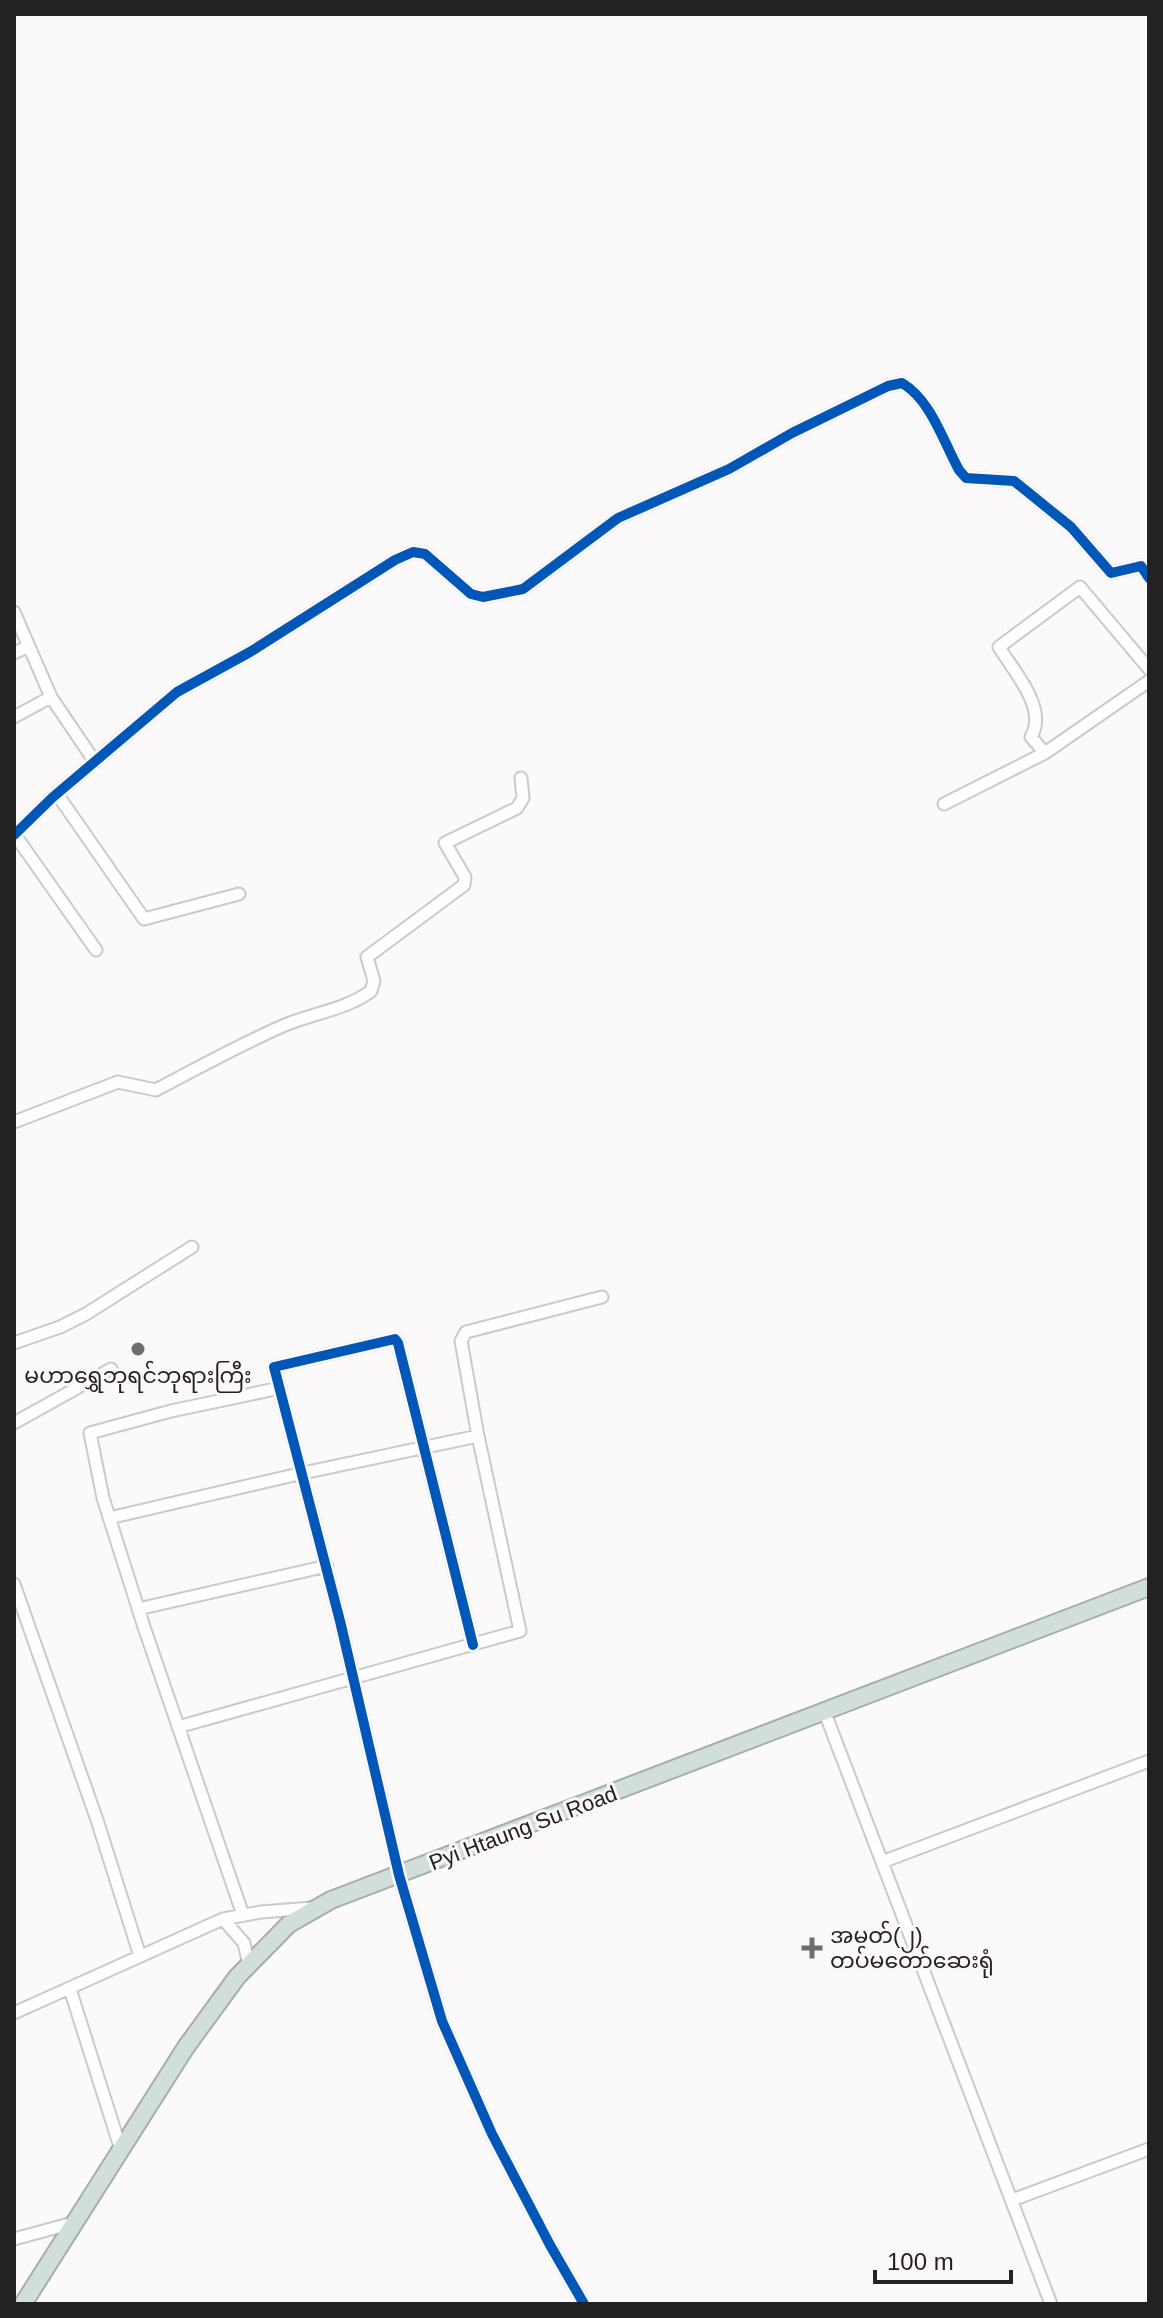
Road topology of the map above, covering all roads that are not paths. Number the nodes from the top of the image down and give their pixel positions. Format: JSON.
{"nodes":[{"id":1,"x":1149,"y":578,"type":"edge"},
{"id":2,"x":14,"y":612,"type":"edge"},
{"id":3,"x":29,"y":646,"type":"junction"},
{"id":4,"x":14,"y":653,"type":"edge"},
{"id":5,"x":1149,"y":669,"type":"edge"},
{"id":6,"x":1149,"y":681,"type":"edge"},
{"id":7,"x":51,"y":697,"type":"junction"},
{"id":8,"x":14,"y":717,"type":"edge"},
{"id":9,"x":1045,"y":753,"type":"junction"},
{"id":10,"x":95,"y":762,"type":"junction"},
{"id":11,"x":521,"y":778,"type":"dead end"},
{"id":12,"x":57,"y":794,"type":"junction"},
{"id":13,"x":944,"y":804,"type":"dead end"},
{"id":14,"x":14,"y":835,"type":"edge"},
{"id":15,"x":239,"y":894,"type":"dead end"},
{"id":16,"x":96,"y":950,"type":"dead end"},
{"id":17,"x":14,"y":1122,"type":"edge"},
{"id":18,"x":192,"y":1247,"type":"dead end"},
{"id":19,"x":602,"y":1297,"type":"dead end"},
{"id":20,"x":14,"y":1343,"type":"edge"},
{"id":21,"x":111,"y":1369,"type":"dead end"},
{"id":22,"x":280,"y":1388,"type":"junction"},
{"id":23,"x":14,"y":1423,"type":"edge"},
{"id":24,"x":478,"y":1436,"type":"junction"},
{"id":25,"x":424,"y":1448,"type":"junction"},
{"id":26,"x":303,"y":1473,"type":"junction"},
{"id":27,"x":109,"y":1518,"type":"junction"},
{"id":28,"x":327,"y":1566,"type":"junction"},
{"id":29,"x":14,"y":1584,"type":"edge"},
{"id":30,"x":1149,"y":1587,"type":"edge"},
{"id":31,"x":138,"y":1609,"type":"junction"},
{"id":32,"x":473,"y":1645,"type":"junction"},
{"id":33,"x":353,"y":1679,"type":"junction"},
{"id":34,"x":825,"y":1713,"type":"junction"},
{"id":35,"x":178,"y":1727,"type":"junction"},
{"id":36,"x":1149,"y":1761,"type":"edge"},
{"id":37,"x":882,"y":1862,"type":"junction"},
{"id":38,"x":399,"y":1875,"type":"junction"},
{"id":39,"x":317,"y":1908,"type":"junction"},
{"id":40,"x":243,"y":1915,"type":"junction"},
{"id":41,"x":223,"y":1919,"type":"junction"},
{"id":42,"x":140,"y":1956,"type":"junction"},
{"id":43,"x":249,"y":1965,"type":"junction"},
{"id":44,"x":70,"y":1989,"type":"junction"},
{"id":45,"x":14,"y":2013,"type":"edge"},
{"id":46,"x":1149,"y":2149,"type":"edge"},
{"id":47,"x":121,"y":2150,"type":"junction"},
{"id":48,"x":1012,"y":2200,"type":"junction"},
{"id":49,"x":73,"y":2223,"type":"junction"},
{"id":50,"x":14,"y":2239,"type":"edge"},
{"id":51,"x":23,"y":2304,"type":"edge"},
{"id":52,"x":584,"y":2304,"type":"edge"},
{"id":53,"x":1051,"y":2304,"type":"edge"}],
"edges":[{"from":1,"to":10,"type":"street"},
{"from":2,"to":3,"type":"street"},
{"from":3,"to":4,"type":"street"},
{"from":3,"to":7,"type":"street"},
{"from":5,"to":9,"type":"street"},
{"from":6,"to":9,"type":"street"},
{"from":7,"to":8,"type":"street"},
{"from":7,"to":10,"type":"street"},
{"from":9,"to":13,"type":"street"},
{"from":10,"to":12,"type":"street"},
{"from":11,"to":17,"type":"street"},
{"from":12,"to":14,"type":"street"},
{"from":12,"to":15,"type":"street"},
{"from":14,"to":16,"type":"street"},
{"from":18,"to":20,"type":"street"},
{"from":19,"to":24,"type":"street"},
{"from":21,"to":23,"type":"street"},
{"from":22,"to":25,"type":"street"},
{"from":22,"to":26,"type":"street"},
{"from":22,"to":27,"type":"street"},
{"from":24,"to":25,"type":"street"},
{"from":24,"to":32,"type":"street"},
{"from":25,"to":26,"type":"street"},
{"from":25,"to":32,"type":"street"},
{"from":26,"to":27,"type":"street"},
{"from":26,"to":28,"type":"street"},
{"from":27,"to":31,"type":"street"},
{"from":28,"to":31,"type":"street"},
{"from":28,"to":33,"type":"street"},
{"from":29,"to":42,"type":"street"},
{"from":30,"to":34,"type":"highway","name":"Pyi Htaung Su Road"},
{"from":31,"to":35,"type":"street"},
{"from":32,"to":33,"type":"street"},
{"from":33,"to":35,"type":"street"},
{"from":33,"to":38,"type":"street"},
{"from":34,"to":37,"type":"street"},
{"from":34,"to":38,"type":"highway","name":"Pyi Htaung Su Road"},
{"from":35,"to":40,"type":"street"},
{"from":36,"to":37,"type":"street"},
{"from":37,"to":48,"type":"street"},
{"from":38,"to":39,"type":"highway","name":"Pyi Htaung Su Road"},
{"from":38,"to":52,"type":"street"},
{"from":39,"to":40,"type":"street"},
{"from":39,"to":43,"type":"highway","name":"Pyi Htaung Su Road"},
{"from":40,"to":41,"type":"street"},
{"from":41,"to":42,"type":"street"},
{"from":41,"to":43,"type":"street"},
{"from":42,"to":44,"type":"street"},
{"from":43,"to":47,"type":"highway","name":"Pyi Htaung Su Road"},
{"from":44,"to":45,"type":"street"},
{"from":44,"to":47,"type":"street"},
{"from":46,"to":48,"type":"street"},
{"from":47,"to":49,"type":"highway","name":"Pyi Htaung Su Road"},
{"from":48,"to":53,"type":"street"},
{"from":49,"to":50,"type":"street"},
{"from":49,"to":51,"type":"highway","name":"Pyi Htaung Su Road"}]}
